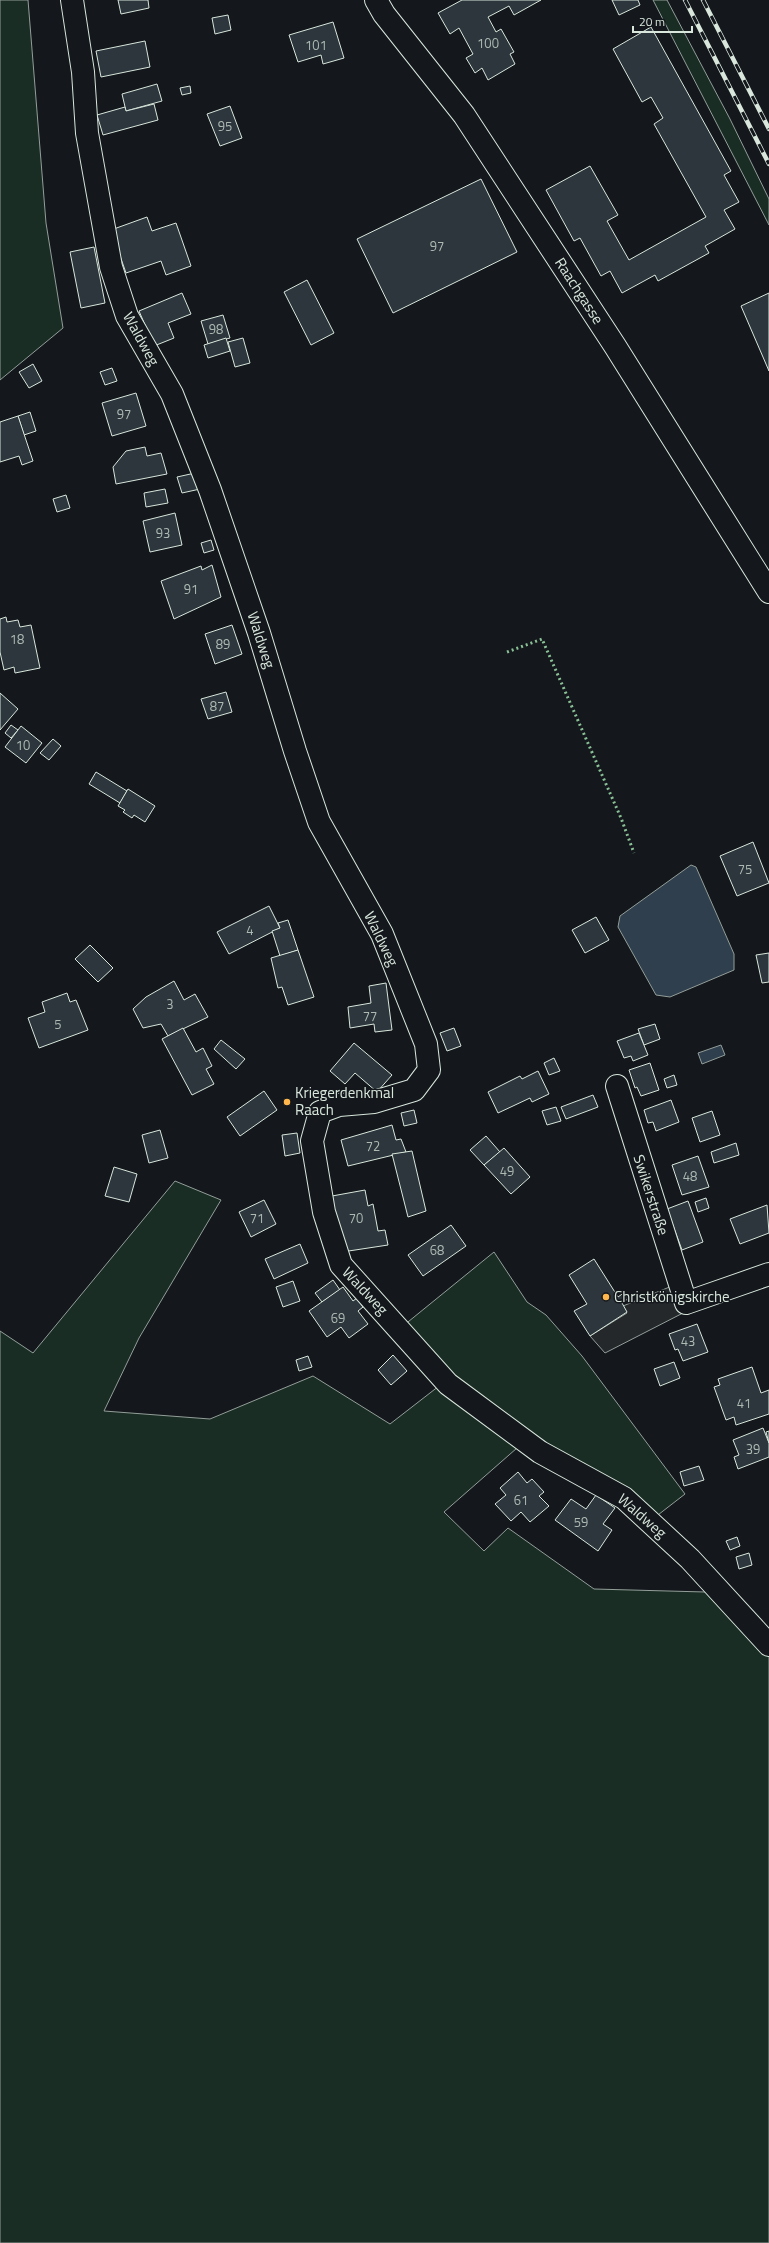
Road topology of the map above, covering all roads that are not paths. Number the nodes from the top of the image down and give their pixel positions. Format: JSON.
{"nodes":[{"id":1,"x":72,"y":0,"type":"edge"},
{"id":2,"x":376,"y":0,"type":"edge"},
{"id":3,"x":769,"y":592,"type":"edge"},
{"id":4,"x":617,"y":1086,"type":"dead end"},
{"id":5,"x":769,"y":1274,"type":"edge"},
{"id":6,"x":769,"y":1645,"type":"edge"}],
"edges":[{"from":1,"to":6,"type":"street","name":"Waldweg"},
{"from":2,"to":3,"type":"street","name":"Raachgasse"},
{"from":4,"to":5,"type":"street","name":"Swikerstraße"}]}
